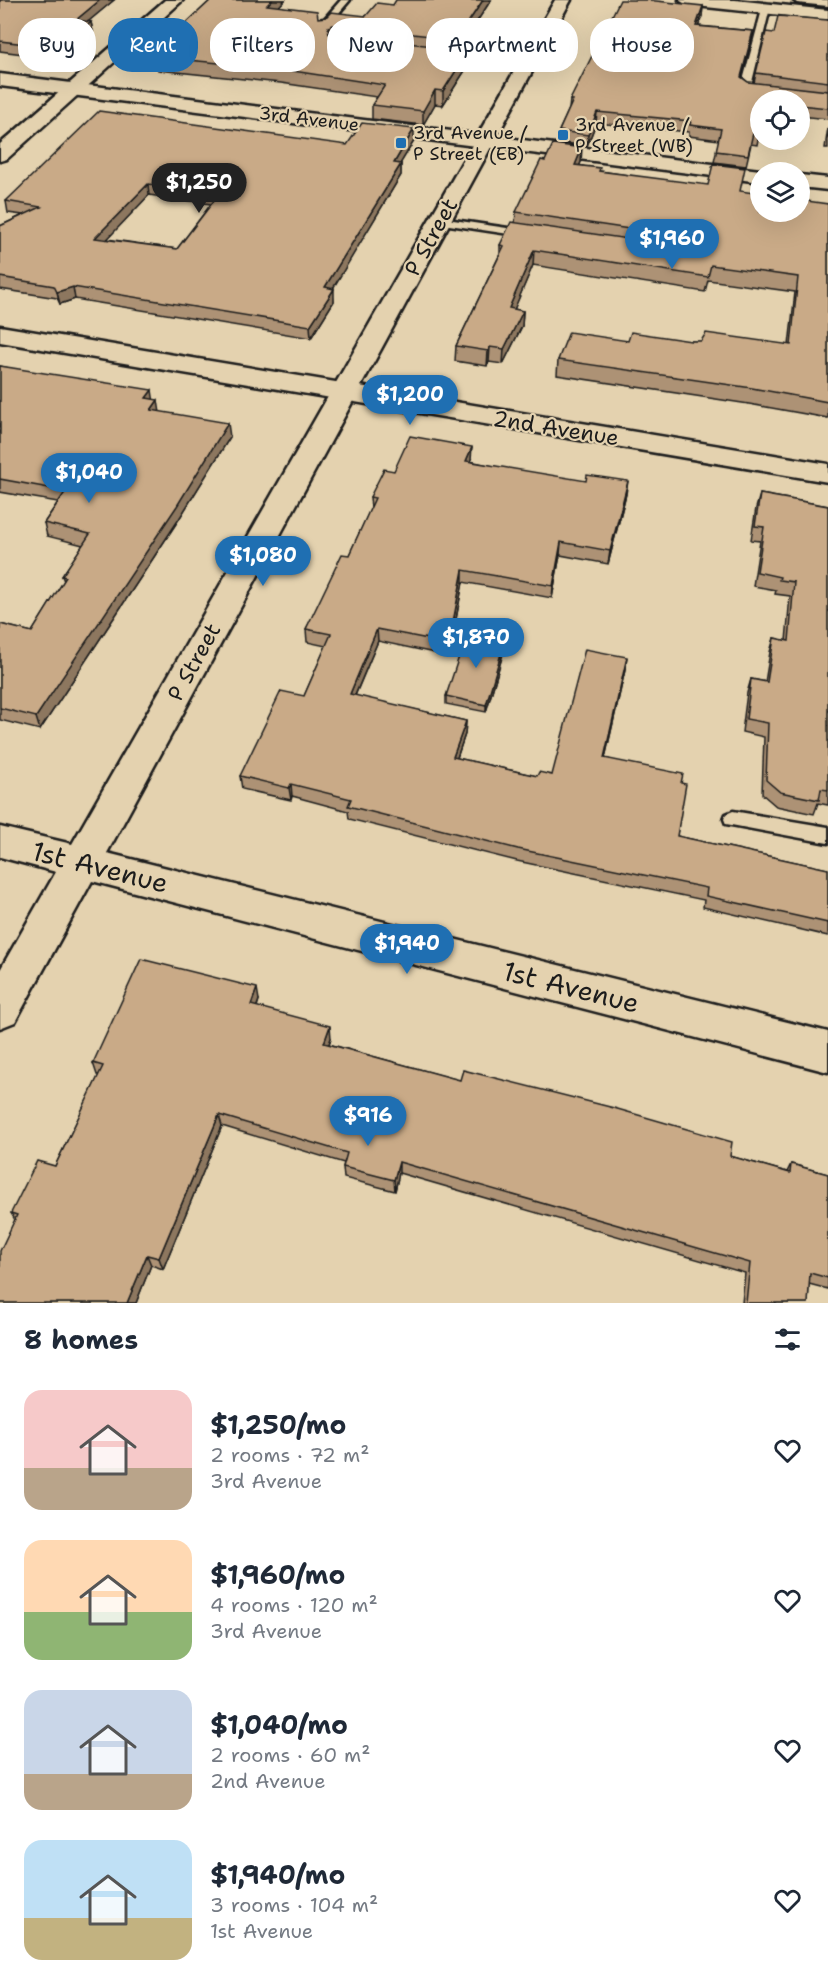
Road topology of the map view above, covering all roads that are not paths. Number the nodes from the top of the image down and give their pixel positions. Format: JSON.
{"nodes":[{"id":1,"x":175,"y":0,"type":"edge"},
{"id":2,"x":346,"y":0,"type":"edge"},
{"id":3,"x":562,"y":0,"type":"edge"},
{"id":4,"x":687,"y":0,"type":"edge"},
{"id":5,"x":797,"y":0,"type":"edge"},
{"id":6,"x":828,"y":3,"type":"edge"},
{"id":7,"x":766,"y":8,"type":"junction"},
{"id":8,"x":828,"y":15,"type":"edge"},
{"id":9,"x":552,"y":18,"type":"edge"},
{"id":10,"x":322,"y":27,"type":"edge"},
{"id":11,"x":523,"y":72,"type":"edge"},
{"id":12,"x":0,"y":80,"type":"edge"},
{"id":13,"x":73,"y":90,"type":"junction"},
{"id":14,"x":762,"y":90,"type":"edge"},
{"id":15,"x":484,"y":141,"type":"junction"},
{"id":16,"x":0,"y":155,"type":"edge"},
{"id":17,"x":750,"y":175,"type":"edge"},
{"id":18,"x":810,"y":182,"type":"edge"},
{"id":19,"x":828,"y":184,"type":"edge"},
{"id":20,"x":440,"y":221,"type":"junction"},
{"id":21,"x":538,"y":236,"type":"edge"},
{"id":22,"x":0,"y":334,"type":"edge"},
{"id":23,"x":343,"y":393,"type":"junction"},
{"id":24,"x":828,"y":473,"type":"edge"},
{"id":25,"x":733,"y":819,"type":"dead end"},
{"id":26,"x":828,"y":835,"type":"edge"},
{"id":27,"x":0,"y":842,"type":"edge"},
{"id":28,"x":83,"y":863,"type":"junction"},
{"id":29,"x":0,"y":1009,"type":"edge"},
{"id":30,"x":828,"y":1052,"type":"edge"}],
"edges":[{"from":1,"to":13,"type":"street"},
{"from":2,"to":10,"type":"lane"},
{"from":3,"to":9,"type":"street","name":"P Street"},
{"from":4,"to":7,"type":"street"},
{"from":5,"to":6,"type":"lane"},
{"from":7,"to":8,"type":"street"},
{"from":7,"to":14,"type":"lane"},
{"from":11,"to":15,"type":"street","name":"P Street"},
{"from":12,"to":13,"type":"street","name":"3rd Avenue"},
{"from":13,"to":15,"type":"street","name":"3rd Avenue"},
{"from":13,"to":16,"type":"street"},
{"from":15,"to":17,"type":"street","name":"3rd Avenue"},
{"from":15,"to":20,"type":"street","name":"P Street"},
{"from":18,"to":19,"type":"street"},
{"from":20,"to":21,"type":"lane"},
{"from":20,"to":23,"type":"street","name":"P Street"},
{"from":22,"to":23,"type":"street","name":"2nd Avenue"},
{"from":23,"to":24,"type":"street","name":"2nd Avenue"},
{"from":23,"to":28,"type":"street","name":"P Street"},
{"from":25,"to":26,"type":"lane"},
{"from":27,"to":28,"type":"street","name":"1st Avenue"},
{"from":28,"to":29,"type":"street","name":"P Street"},
{"from":28,"to":30,"type":"street","name":"1st Avenue"}]}
